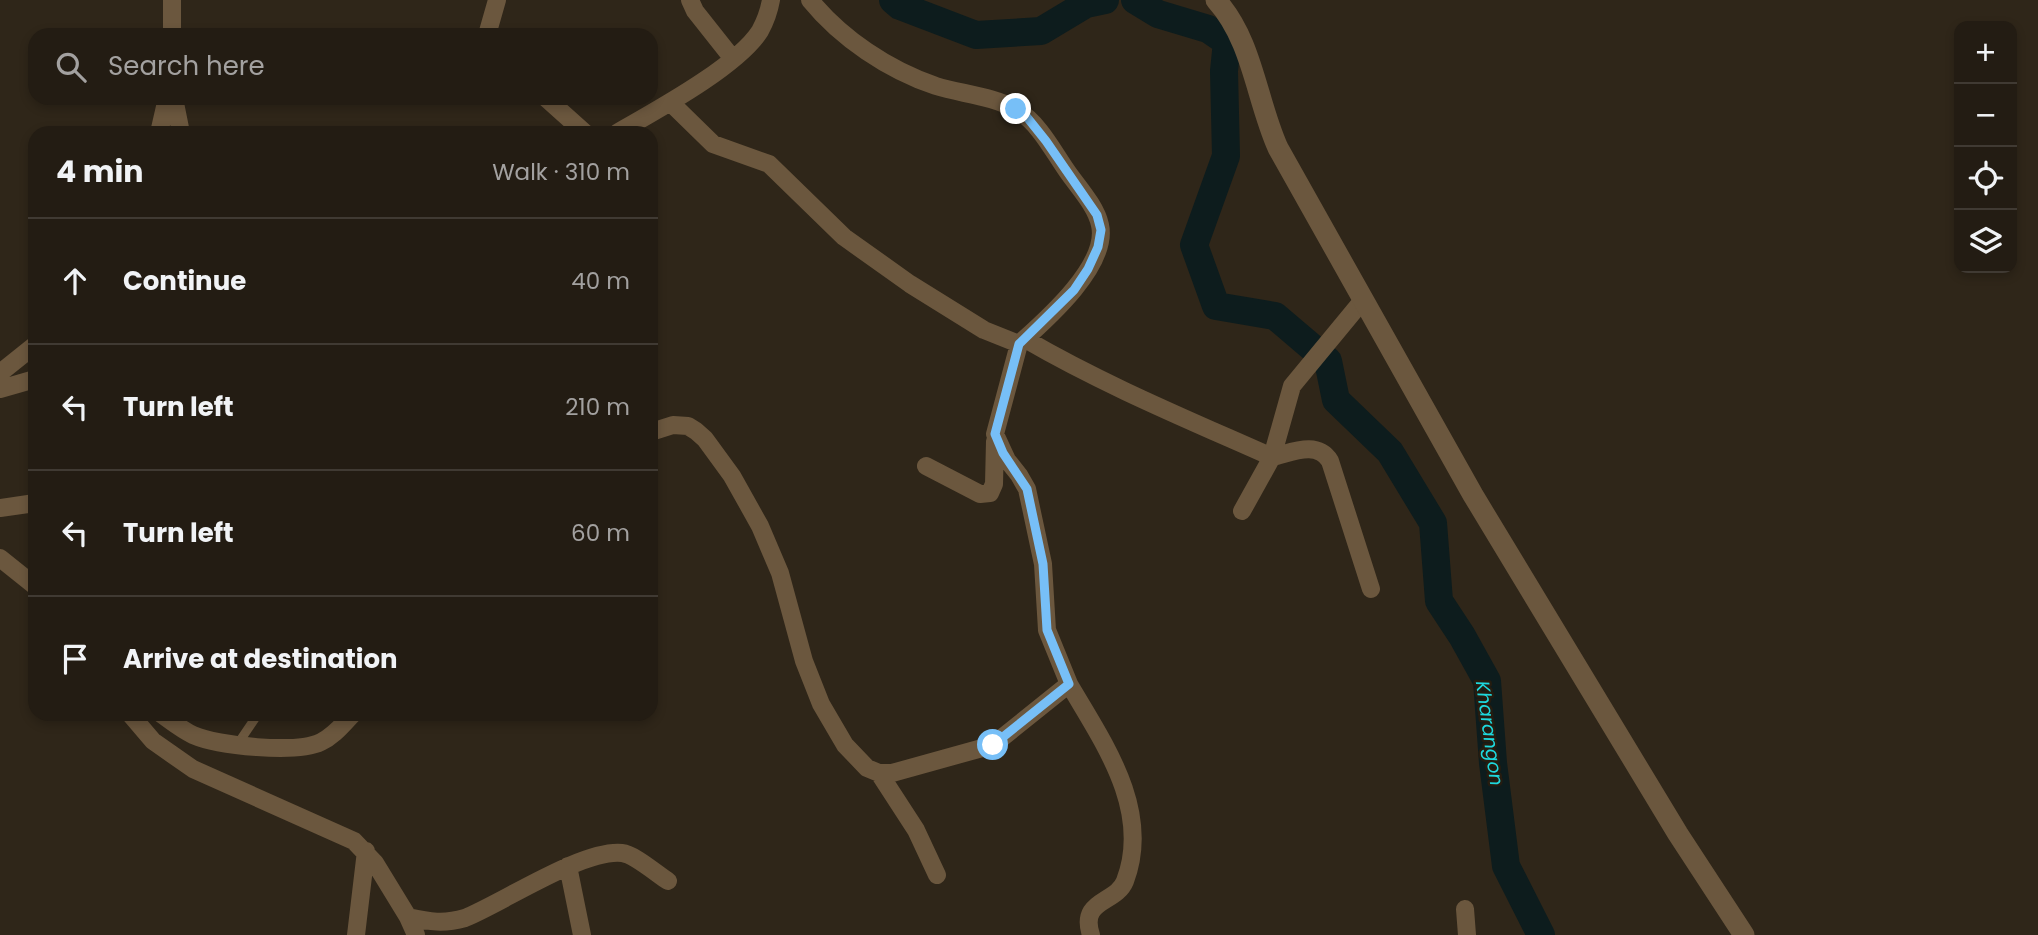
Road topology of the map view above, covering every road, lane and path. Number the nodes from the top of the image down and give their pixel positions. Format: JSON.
{"nodes":[{"id":1,"x":172,"y":0,"type":"edge"},
{"id":2,"x":497,"y":0,"type":"edge"},
{"id":3,"x":771,"y":0,"type":"edge"},
{"id":4,"x":810,"y":0,"type":"edge"},
{"id":5,"x":1216,"y":0,"type":"edge"},
{"id":6,"x":685,"y":1,"type":"edge"},
{"id":7,"x":172,"y":28,"type":"edge"},
{"id":8,"x":489,"y":28,"type":"edge"},
{"id":9,"x":733,"y":59,"type":"junction"},
{"id":10,"x":670,"y":102,"type":"junction"},
{"id":11,"x":165,"y":105,"type":"edge"},
{"id":12,"x":175,"y":105,"type":"edge"},
{"id":13,"x":554,"y":105,"type":"edge"},
{"id":14,"x":161,"y":126,"type":"edge"},
{"id":15,"x":180,"y":126,"type":"edge"},
{"id":16,"x":577,"y":126,"type":"edge"},
{"id":17,"x":629,"y":126,"type":"edge"},
{"id":18,"x":1363,"y":300,"type":"junction"},
{"id":19,"x":1022,"y":341,"type":"junction"},
{"id":20,"x":28,"y":351,"type":"edge"},
{"id":21,"x":0,"y":373,"type":"edge"},
{"id":22,"x":28,"y":381,"type":"edge"},
{"id":23,"x":0,"y":389,"type":"edge"},
{"id":24,"x":658,"y":430,"type":"edge"},
{"id":25,"x":995,"y":434,"type":"junction"},
{"id":26,"x":1272,"y":457,"type":"junction"},
{"id":27,"x":926,"y":466,"type":"dead end"},
{"id":28,"x":28,"y":504,"type":"edge"},
{"id":29,"x":0,"y":508,"type":"edge"},
{"id":30,"x":1242,"y":511,"type":"dead end"},
{"id":31,"x":0,"y":558,"type":"edge"},
{"id":32,"x":28,"y":580,"type":"edge"},
{"id":33,"x":1371,"y":589,"type":"dead end"},
{"id":34,"x":1069,"y":684,"type":"junction"},
{"id":35,"x":136,"y":721,"type":"edge"},
{"id":36,"x":172,"y":721,"type":"edge"},
{"id":37,"x":253,"y":721,"type":"edge"},
{"id":38,"x":346,"y":721,"type":"edge"},
{"id":39,"x":237,"y":746,"type":"junction"},
{"id":40,"x":879,"y":774,"type":"junction"},
{"id":41,"x":366,"y":851,"type":"junction"},
{"id":42,"x":568,"y":866,"type":"junction"},
{"id":43,"x":937,"y":874,"type":"dead end"},
{"id":44,"x":668,"y":881,"type":"dead end"},
{"id":45,"x":1465,"y":909,"type":"dead end"},
{"id":46,"x":408,"y":917,"type":"junction"},
{"id":47,"x":356,"y":935,"type":"edge"},
{"id":48,"x":416,"y":935,"type":"edge"},
{"id":49,"x":582,"y":935,"type":"edge"},
{"id":50,"x":1091,"y":935,"type":"edge"},
{"id":51,"x":1467,"y":935,"type":"edge"},
{"id":52,"x":1744,"y":935,"type":"edge"}],
"edges":[{"from":1,"to":7,"type":"street"},
{"from":2,"to":8,"type":"street"},
{"from":3,"to":9,"type":"street"},
{"from":4,"to":19,"type":"street"},
{"from":5,"to":18,"type":"street"},
{"from":6,"to":9,"type":"street"},
{"from":9,"to":10,"type":"street"},
{"from":10,"to":17,"type":"street"},
{"from":10,"to":19,"type":"street"},
{"from":11,"to":14,"type":"street"},
{"from":12,"to":15,"type":"street"},
{"from":13,"to":16,"type":"street"},
{"from":18,"to":26,"type":"street"},
{"from":18,"to":52,"type":"street"},
{"from":19,"to":25,"type":"street"},
{"from":19,"to":26,"type":"street"},
{"from":20,"to":21,"type":"street"},
{"from":22,"to":23,"type":"street"},
{"from":24,"to":40,"type":"street"},
{"from":25,"to":27,"type":"street"},
{"from":25,"to":34,"type":"street"},
{"from":26,"to":30,"type":"street"},
{"from":26,"to":33,"type":"street"},
{"from":28,"to":29,"type":"street"},
{"from":31,"to":32,"type":"street"},
{"from":34,"to":40,"type":"street"},
{"from":34,"to":50,"type":"street"},
{"from":35,"to":41,"type":"street"},
{"from":36,"to":39,"type":"street"},
{"from":37,"to":39,"type":"lane"},
{"from":38,"to":39,"type":"street"},
{"from":40,"to":43,"type":"street"},
{"from":41,"to":46,"type":"street"},
{"from":41,"to":47,"type":"street"},
{"from":42,"to":44,"type":"street"},
{"from":42,"to":46,"type":"street"},
{"from":42,"to":49,"type":"street"},
{"from":45,"to":51,"type":"street"},
{"from":46,"to":48,"type":"street"}]}
